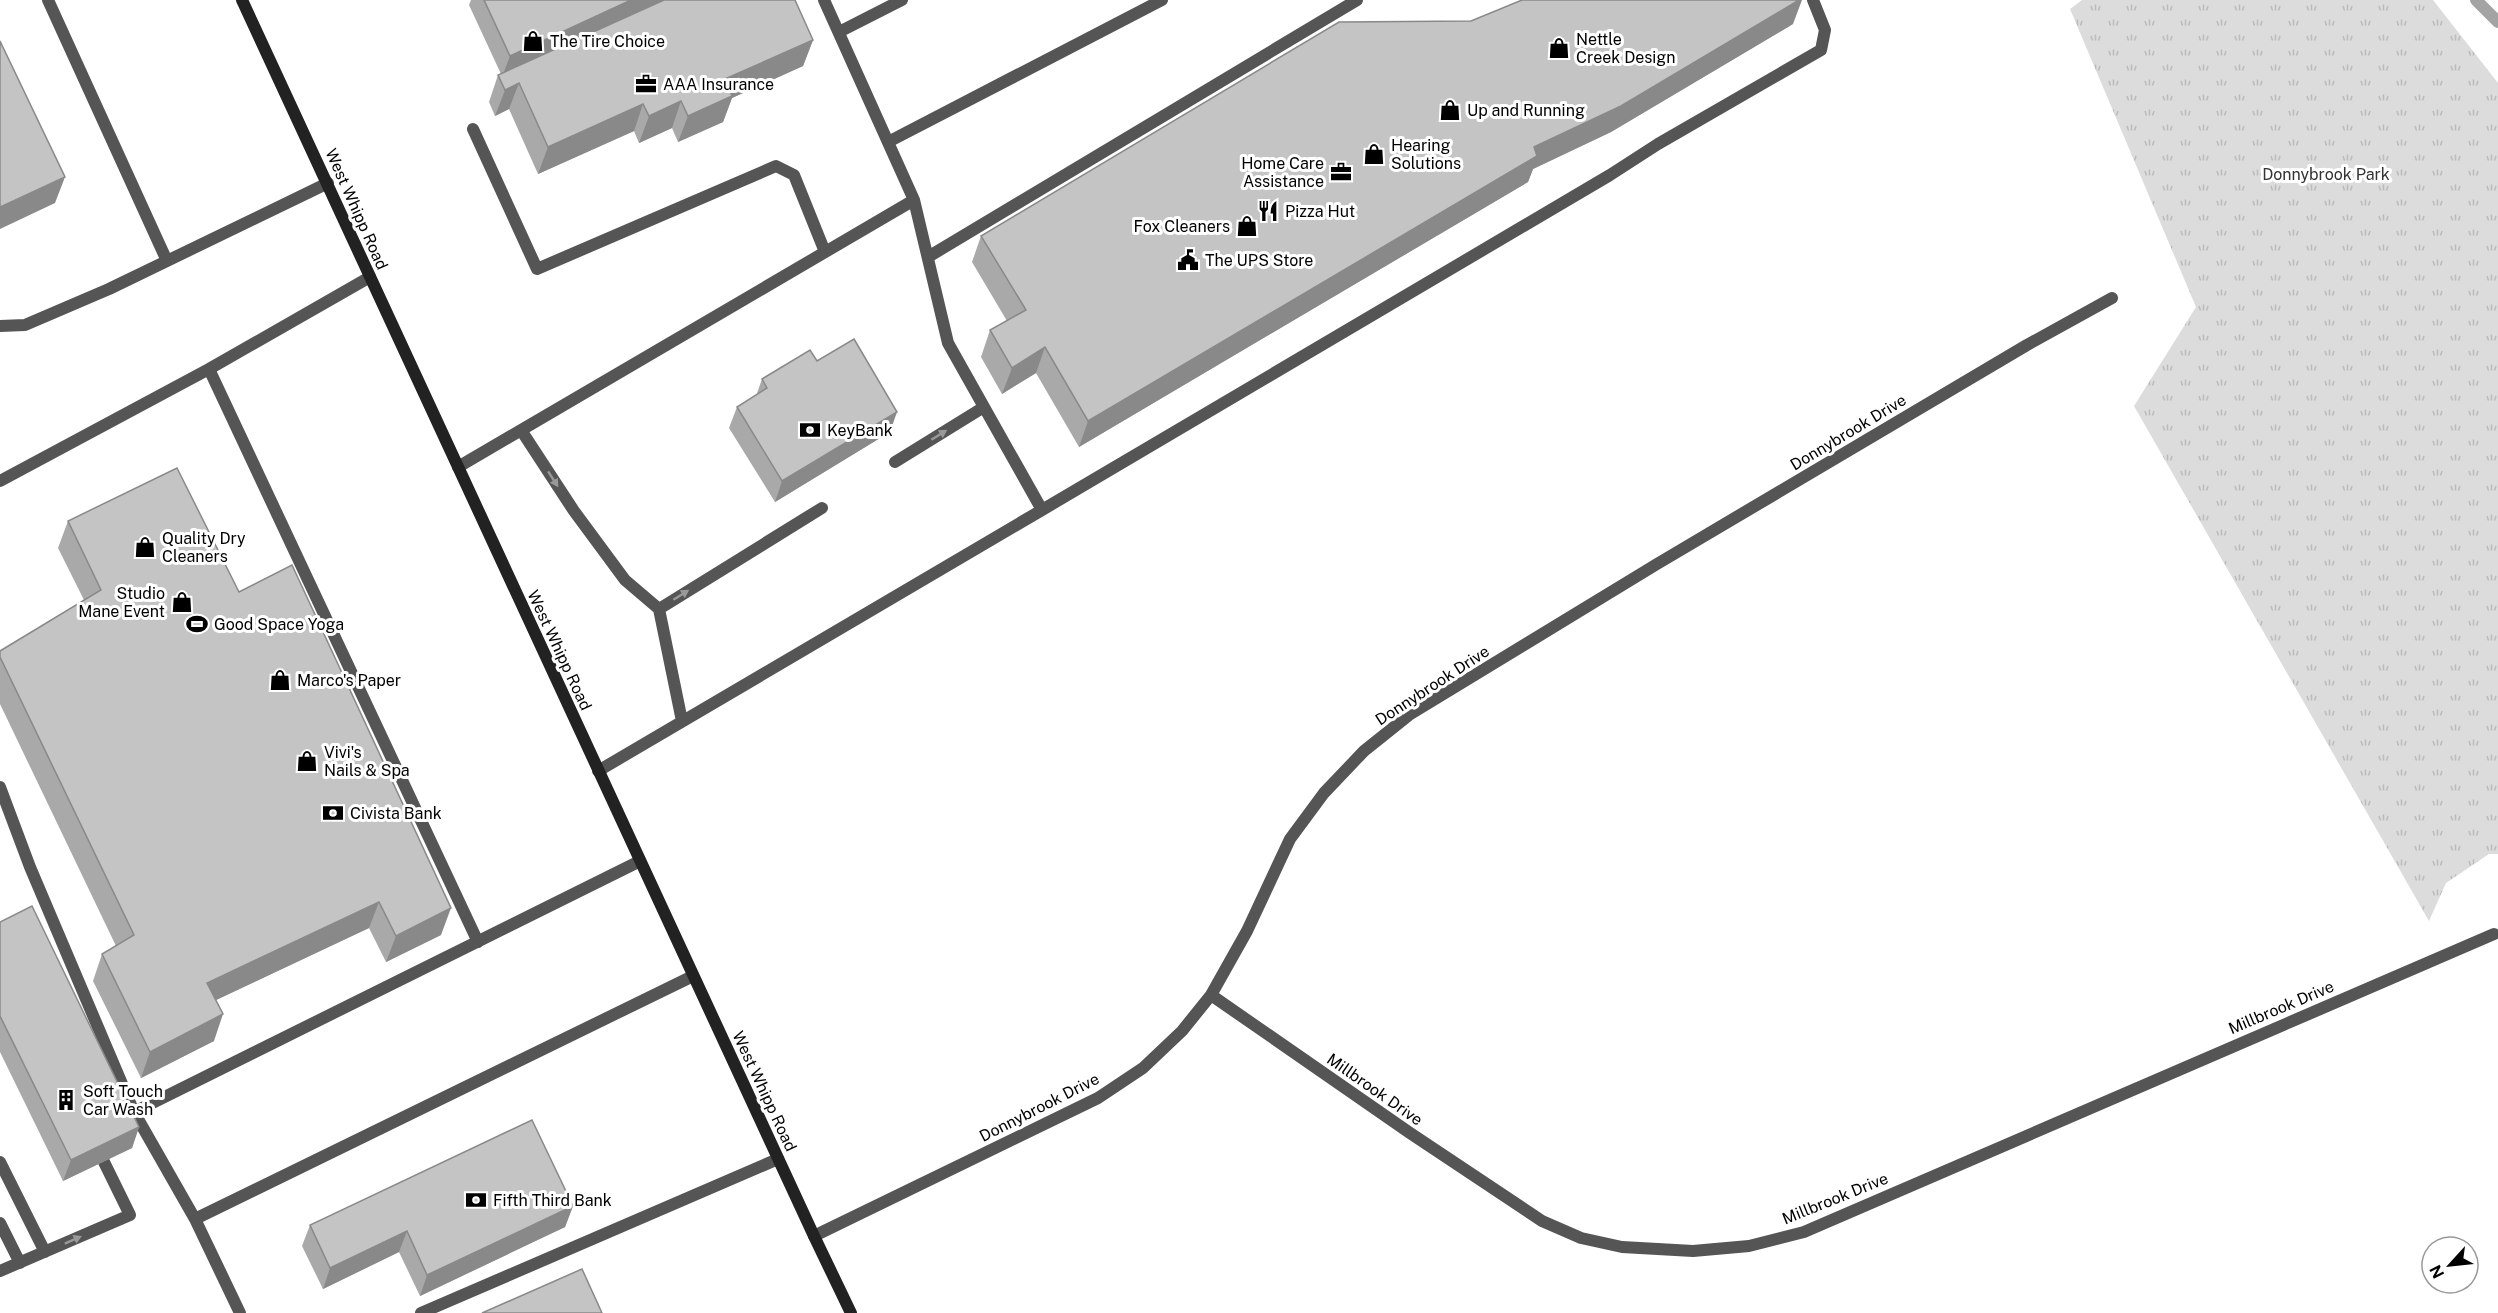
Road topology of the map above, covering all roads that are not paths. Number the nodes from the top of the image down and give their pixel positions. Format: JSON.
{"nodes":[{"id":1,"x":48,"y":0,"type":"edge"},
{"id":2,"x":242,"y":0,"type":"edge"},
{"id":3,"x":824,"y":0,"type":"edge"},
{"id":4,"x":902,"y":0,"type":"edge"},
{"id":5,"x":1162,"y":0,"type":"edge"},
{"id":6,"x":1357,"y":0,"type":"edge"},
{"id":7,"x":1812,"y":0,"type":"edge"},
{"id":8,"x":839,"y":32,"type":"junction"},
{"id":9,"x":473,"y":129,"type":"dead end"},
{"id":10,"x":888,"y":142,"type":"junction"},
{"id":11,"x":328,"y":183,"type":"junction"},
{"id":12,"x":914,"y":200,"type":"junction"},
{"id":13,"x":825,"y":252,"type":"junction"},
{"id":14,"x":928,"y":257,"type":"junction"},
{"id":15,"x":167,"y":261,"type":"junction"},
{"id":16,"x":370,"y":277,"type":"junction"},
{"id":17,"x":2112,"y":298,"type":"dead end"},
{"id":18,"x":0,"y":326,"type":"edge"},
{"id":19,"x":209,"y":369,"type":"junction"},
{"id":20,"x":984,"y":407,"type":"junction"},
{"id":21,"x":521,"y":430,"type":"junction"},
{"id":22,"x":895,"y":462,"type":"dead end"},
{"id":23,"x":458,"y":467,"type":"junction"},
{"id":24,"x":0,"y":481,"type":"edge"},
{"id":25,"x":822,"y":508,"type":"dead end"},
{"id":26,"x":1042,"y":510,"type":"junction"},
{"id":27,"x":658,"y":609,"type":"junction"},
{"id":28,"x":682,"y":722,"type":"junction"},
{"id":29,"x":598,"y":771,"type":"junction"},
{"id":30,"x":0,"y":787,"type":"edge"},
{"id":31,"x":640,"y":861,"type":"junction"},
{"id":32,"x":2494,"y":934,"type":"dead end"},
{"id":33,"x":478,"y":942,"type":"junction"},
{"id":34,"x":693,"y":976,"type":"junction"},
{"id":35,"x":1211,"y":995,"type":"junction"},
{"id":36,"x":134,"y":1112,"type":"junction"},
{"id":37,"x":778,"y":1159,"type":"junction"},
{"id":38,"x":0,"y":1162,"type":"edge"},
{"id":39,"x":104,"y":1162,"type":"edge"},
{"id":40,"x":195,"y":1219,"type":"junction"},
{"id":41,"x":0,"y":1223,"type":"edge"},
{"id":42,"x":814,"y":1236,"type":"junction"},
{"id":43,"x":45,"y":1252,"type":"junction"},
{"id":44,"x":20,"y":1263,"type":"junction"},
{"id":45,"x":0,"y":1270,"type":"edge"},
{"id":46,"x":240,"y":1313,"type":"edge"},
{"id":47,"x":421,"y":1313,"type":"edge"},
{"id":48,"x":851,"y":1313,"type":"edge"}],
"edges":[{"from":1,"to":15,"type":"street"},
{"from":2,"to":11,"type":"street","name":"West Whipp Road"},
{"from":3,"to":8,"type":"street"},
{"from":4,"to":8,"type":"street"},
{"from":5,"to":10,"type":"street"},
{"from":6,"to":14,"type":"street"},
{"from":7,"to":26,"type":"street"},
{"from":8,"to":10,"type":"street"},
{"from":9,"to":13,"type":"street"},
{"from":10,"to":12,"type":"street"},
{"from":11,"to":15,"type":"street"},
{"from":11,"to":16,"type":"street","name":"West Whipp Road"},
{"from":12,"to":13,"type":"street"},
{"from":12,"to":14,"type":"street"},
{"from":13,"to":21,"type":"street"},
{"from":14,"to":20,"type":"street"},
{"from":15,"to":18,"type":"street"},
{"from":16,"to":19,"type":"street"},
{"from":16,"to":23,"type":"street","name":"West Whipp Road"},
{"from":17,"to":35,"type":"street","name":"Donnybrook Drive"},
{"from":19,"to":24,"type":"street"},
{"from":19,"to":33,"type":"street"},
{"from":22,"to":20,"type":"street","one_way":true},
{"from":20,"to":26,"type":"street"},
{"from":21,"to":23,"type":"street"},
{"from":21,"to":27,"type":"street","one_way":true},
{"from":23,"to":29,"type":"street","name":"West Whipp Road"},
{"from":27,"to":25,"type":"street","one_way":true},
{"from":26,"to":28,"type":"street"},
{"from":27,"to":28,"type":"street"},
{"from":28,"to":29,"type":"street"},
{"from":29,"to":31,"type":"street","name":"West Whipp Road"},
{"from":30,"to":36,"type":"street"},
{"from":31,"to":33,"type":"street"},
{"from":31,"to":34,"type":"street","name":"West Whipp Road"},
{"from":32,"to":35,"type":"street","name":"Millbrook Drive"},
{"from":33,"to":36,"type":"street"},
{"from":34,"to":37,"type":"street","name":"West Whipp Road"},
{"from":34,"to":40,"type":"street"},
{"from":35,"to":42,"type":"street","name":"Donnybrook Drive"},
{"from":36,"to":40,"type":"street"},
{"from":37,"to":42,"type":"street","name":"West Whipp Road"},
{"from":37,"to":47,"type":"street"},
{"from":38,"to":43,"type":"street"},
{"from":43,"to":39,"type":"street","one_way":true},
{"from":40,"to":46,"type":"street"},
{"from":41,"to":44,"type":"street"},
{"from":42,"to":48,"type":"street","name":"West Whipp Road"},
{"from":43,"to":44,"type":"street"},
{"from":44,"to":45,"type":"street"}]}
